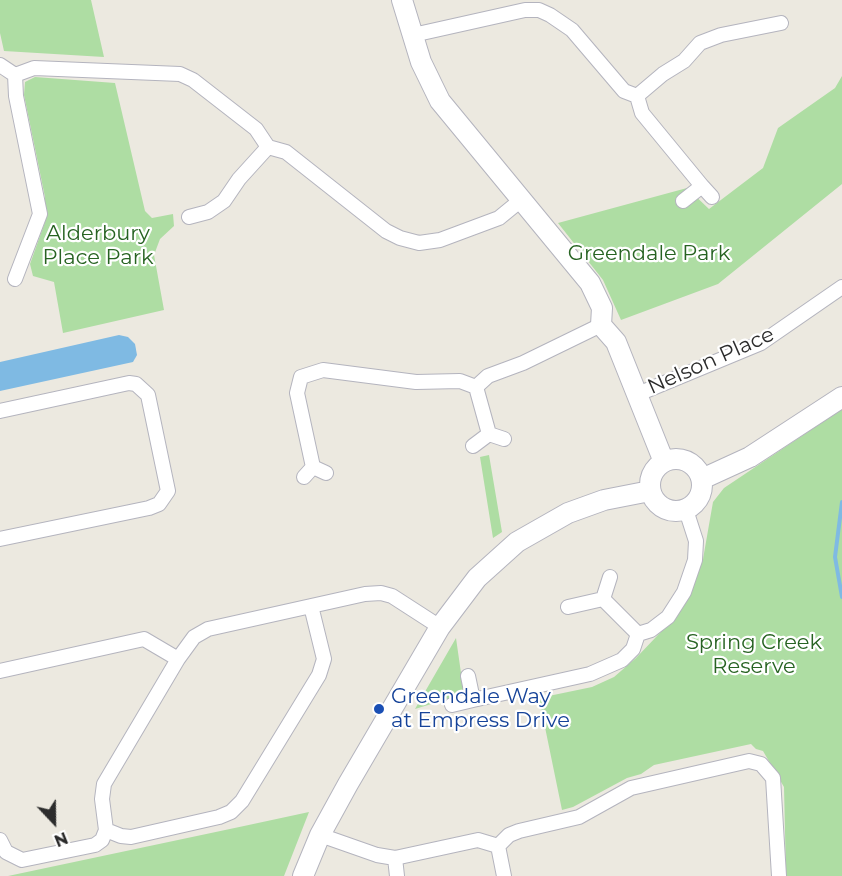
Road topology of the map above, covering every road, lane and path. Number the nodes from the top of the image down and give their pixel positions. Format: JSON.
{"nodes":[{"id":1,"x":402,"y":0,"type":"edge"},
{"id":2,"x":540,"y":5,"type":"edge"},
{"id":3,"x":781,"y":23,"type":"dead end"},
{"id":4,"x":413,"y":35,"type":"junction"},
{"id":5,"x":0,"y":65,"type":"edge"},
{"id":6,"x":15,"y":75,"type":"junction"},
{"id":7,"x":637,"y":96,"type":"junction"},
{"id":8,"x":268,"y":147,"type":"junction"},
{"id":9,"x":521,"y":200,"type":"junction"},
{"id":10,"x":683,"y":201,"type":"dead end"},
{"id":11,"x":189,"y":217,"type":"dead end"},
{"id":12,"x":15,"y":279,"type":"dead end"},
{"id":13,"x":842,"y":287,"type":"edge"},
{"id":14,"x":601,"y":325,"type":"junction"},
{"id":15,"x":476,"y":387,"type":"junction"},
{"id":16,"x":638,"y":394,"type":"junction"},
{"id":17,"x":842,"y":397,"type":"edge"},
{"id":18,"x":0,"y":411,"type":"edge"},
{"id":19,"x":489,"y":434,"type":"junction"},
{"id":20,"x":504,"y":439,"type":"dead end"},
{"id":21,"x":473,"y":446,"type":"dead end"},
{"id":22,"x":664,"y":462,"type":"junction"},
{"id":23,"x":326,"y":472,"type":"dead end"},
{"id":24,"x":702,"y":479,"type":"junction"},
{"id":25,"x":650,"y":491,"type":"junction"},
{"id":26,"x":686,"y":510,"type":"junction"},
{"id":27,"x":0,"y":539,"type":"edge"},
{"id":28,"x":610,"y":577,"type":"dead end"},
{"id":29,"x":603,"y":599,"type":"junction"},
{"id":30,"x":311,"y":606,"type":"junction"},
{"id":31,"x":568,"y":607,"type":"dead end"},
{"id":32,"x":440,"y":627,"type":"junction"},
{"id":33,"x":638,"y":634,"type":"junction"},
{"id":34,"x":178,"y":659,"type":"junction"},
{"id":35,"x":0,"y":670,"type":"edge"},
{"id":36,"x":468,"y":675,"type":"dead end"},
{"id":37,"x":473,"y":700,"type":"junction"},
{"id":38,"x":452,"y":705,"type":"dead end"},
{"id":39,"x":106,"y":830,"type":"junction"},
{"id":40,"x":320,"y":835,"type":"junction"},
{"id":41,"x":0,"y":840,"type":"edge"},
{"id":42,"x":498,"y":846,"type":"junction"},
{"id":43,"x":395,"y":858,"type":"junction"},
{"id":44,"x":303,"y":876,"type":"edge"},
{"id":45,"x":397,"y":876,"type":"edge"},
{"id":46,"x":504,"y":876,"type":"edge"},
{"id":47,"x":778,"y":876,"type":"edge"}],
"edges":[{"from":1,"to":4,"type":"street"},
{"from":2,"to":4,"type":"street"},
{"from":2,"to":7,"type":"street"},
{"from":3,"to":7,"type":"street"},
{"from":4,"to":9,"type":"street"},
{"from":5,"to":6,"type":"street"},
{"from":6,"to":8,"type":"street"},
{"from":6,"to":12,"type":"street"},
{"from":7,"to":10,"type":"street"},
{"from":8,"to":9,"type":"street"},
{"from":8,"to":11,"type":"street"},
{"from":9,"to":14,"type":"street"},
{"from":13,"to":16,"type":"street","name":"Nelson Place"},
{"from":14,"to":15,"type":"street"},
{"from":14,"to":16,"type":"street"},
{"from":15,"to":19,"type":"street"},
{"from":15,"to":23,"type":"street"},
{"from":16,"to":22,"type":"street"},
{"from":17,"to":24,"type":"street"},
{"from":18,"to":27,"type":"street"},
{"from":19,"to":20,"type":"street"},
{"from":19,"to":21,"type":"street"},
{"from":22,"to":24,"type":"street"},
{"from":22,"to":25,"type":"street"},
{"from":24,"to":26,"type":"street"},
{"from":25,"to":26,"type":"street"},
{"from":25,"to":32,"type":"street"},
{"from":26,"to":33,"type":"street"},
{"from":28,"to":29,"type":"street"},
{"from":29,"to":31,"type":"street"},
{"from":29,"to":33,"type":"street"},
{"from":30,"to":32,"type":"street"},
{"from":30,"to":34,"type":"street"},
{"from":30,"to":39,"type":"street"},
{"from":32,"to":40,"type":"street"},
{"from":33,"to":37,"type":"street"},
{"from":34,"to":35,"type":"street"},
{"from":34,"to":39,"type":"street"},
{"from":36,"to":37,"type":"street"},
{"from":37,"to":38,"type":"street"},
{"from":39,"to":41,"type":"street"},
{"from":40,"to":43,"type":"street"},
{"from":40,"to":44,"type":"street"},
{"from":42,"to":43,"type":"street"},
{"from":42,"to":46,"type":"street"},
{"from":42,"to":47,"type":"street"},
{"from":43,"to":45,"type":"street"}]}
